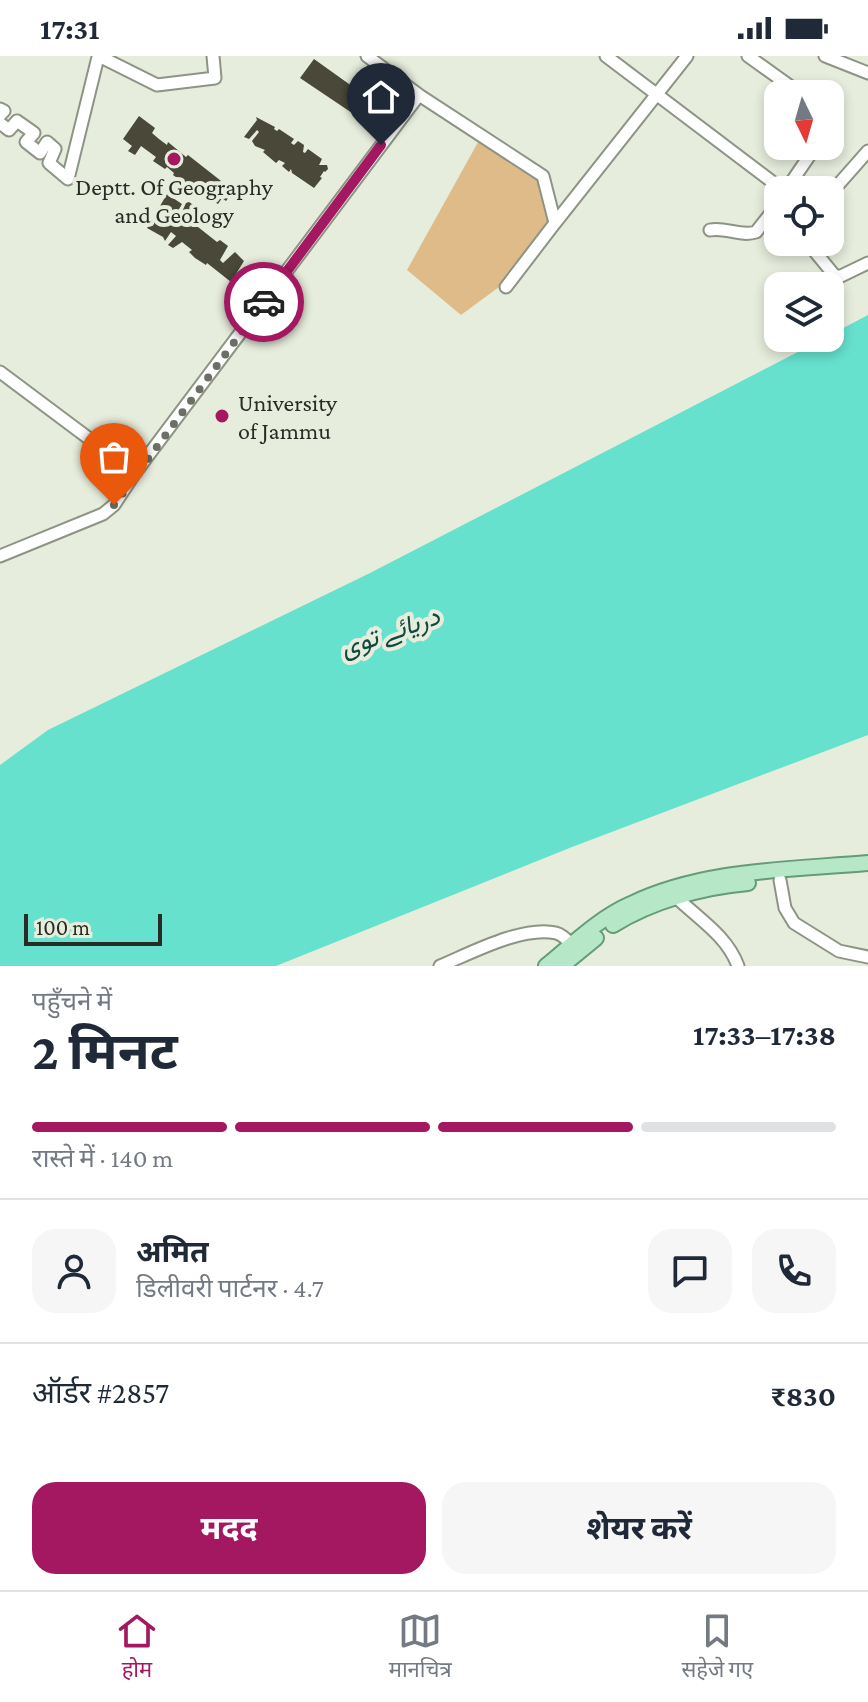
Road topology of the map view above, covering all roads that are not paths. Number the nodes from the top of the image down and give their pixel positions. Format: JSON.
{"nodes":[{"id":1,"x":213,"y":56,"type":"edge"},
{"id":2,"x":367,"y":56,"type":"edge"},
{"id":3,"x":606,"y":56,"type":"edge"},
{"id":4,"x":687,"y":56,"type":"edge"},
{"id":5,"x":748,"y":56,"type":"edge"},
{"id":6,"x":825,"y":56,"type":"edge"},
{"id":7,"x":99,"y":57,"type":"edge"},
{"id":8,"x":868,"y":73,"type":"edge"},
{"id":9,"x":781,"y":80,"type":"edge"},
{"id":10,"x":657,"y":94,"type":"junction"},
{"id":11,"x":419,"y":95,"type":"junction"},
{"id":12,"x":0,"y":109,"type":"edge"},
{"id":13,"x":0,"y":115,"type":"edge"},
{"id":14,"x":0,"y":123,"type":"edge"},
{"id":15,"x":868,"y":151,"type":"edge"},
{"id":16,"x":765,"y":176,"type":"edge"},
{"id":17,"x":844,"y":178,"type":"edge"},
{"id":18,"x":764,"y":222,"type":"edge"},
{"id":19,"x":555,"y":223,"type":"junction"},
{"id":20,"x":710,"y":230,"type":"dead end"},
{"id":21,"x":819,"y":256,"type":"edge"},
{"id":22,"x":868,"y":263,"type":"edge"},
{"id":23,"x":506,"y":287,"type":"dead end"},
{"id":24,"x":0,"y":372,"type":"edge"},
{"id":25,"x":135,"y":473,"type":"junction"},
{"id":26,"x":0,"y":556,"type":"edge"},
{"id":27,"x":868,"y":863,"type":"edge"},
{"id":28,"x":868,"y":872,"type":"edge"},
{"id":29,"x":780,"y":880,"type":"junction"},
{"id":30,"x":677,"y":898,"type":"junction"},
{"id":31,"x":575,"y":948,"type":"junction"},
{"id":32,"x":868,"y":957,"type":"edge"},
{"id":33,"x":440,"y":966,"type":"edge"},
{"id":34,"x":546,"y":966,"type":"edge"},
{"id":35,"x":562,"y":966,"type":"edge"},
{"id":36,"x":738,"y":966,"type":"edge"}],
"edges":[{"from":1,"to":7,"type":"street"},
{"from":2,"to":11,"type":"street"},
{"from":3,"to":10,"type":"street"},
{"from":4,"to":10,"type":"street"},
{"from":5,"to":9,"type":"street"},
{"from":6,"to":8,"type":"street"},
{"from":7,"to":14,"type":"street"},
{"from":10,"to":16,"type":"street"},
{"from":10,"to":19,"type":"street"},
{"from":11,"to":19,"type":"street"},
{"from":11,"to":25,"type":"street"},
{"from":12,"to":13,"type":"street"},
{"from":15,"to":17,"type":"street"},
{"from":18,"to":20,"type":"street"},
{"from":19,"to":23,"type":"street"},
{"from":21,"to":22,"type":"street"},
{"from":24,"to":25,"type":"street"},
{"from":25,"to":26,"type":"street"},
{"from":27,"to":31,"type":"main road"},
{"from":28,"to":29,"type":"main road"},
{"from":29,"to":30,"type":"main road"},
{"from":29,"to":32,"type":"street"},
{"from":30,"to":31,"type":"main road"},
{"from":30,"to":36,"type":"street"},
{"from":31,"to":33,"type":"street"},
{"from":31,"to":34,"type":"main road"},
{"from":31,"to":35,"type":"main road"}]}
